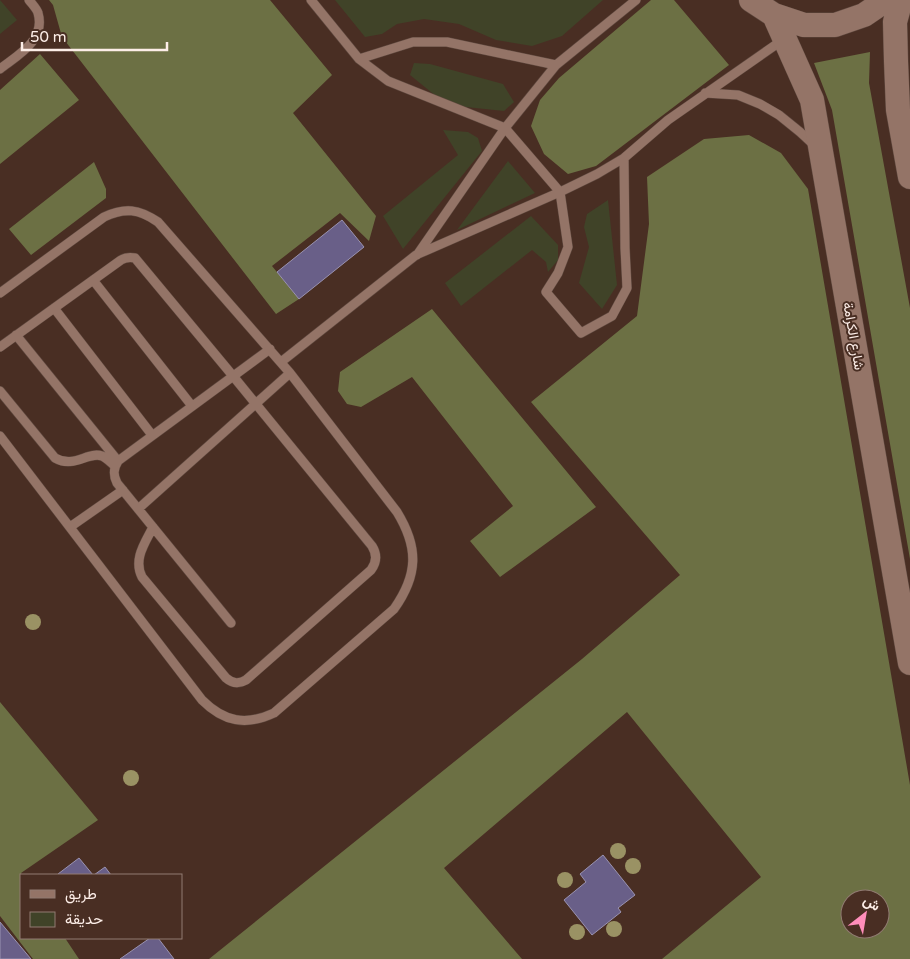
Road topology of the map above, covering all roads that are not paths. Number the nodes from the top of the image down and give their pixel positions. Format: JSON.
{"nodes":[{"id":1,"x":29,"y":0,"type":"edge"},
{"id":2,"x":311,"y":0,"type":"edge"},
{"id":3,"x":636,"y":0,"type":"edge"},
{"id":4,"x":751,"y":0,"type":"edge"},
{"id":5,"x":886,"y":0,"type":"edge"},
{"id":6,"x":901,"y":0,"type":"edge"},
{"id":7,"x":774,"y":15,"type":"junction"},
{"id":8,"x":784,"y":38,"type":"junction"},
{"id":9,"x":359,"y":59,"type":"junction"},
{"id":10,"x":556,"y":65,"type":"junction"},
{"id":11,"x":0,"y":69,"type":"edge"},
{"id":12,"x":705,"y":93,"type":"junction"},
{"id":13,"x":505,"y":128,"type":"junction"},
{"id":14,"x":822,"y":154,"type":"junction"},
{"id":15,"x":624,"y":158,"type":"junction"},
{"id":16,"x":910,"y":177,"type":"edge"},
{"id":17,"x":560,"y":192,"type":"junction"},
{"id":18,"x":416,"y":255,"type":"junction"},
{"id":19,"x":93,"y":280,"type":"junction"},
{"id":20,"x":0,"y":293,"type":"edge"},
{"id":21,"x":54,"y":308,"type":"junction"},
{"id":22,"x":16,"y":335,"type":"junction"},
{"id":23,"x":0,"y":347,"type":"edge"},
{"id":24,"x":270,"y":349,"type":"junction"},
{"id":25,"x":281,"y":362,"type":"junction"},
{"id":26,"x":290,"y":373,"type":"junction"},
{"id":27,"x":233,"y":376,"type":"junction"},
{"id":28,"x":0,"y":390,"type":"edge"},
{"id":29,"x":256,"y":404,"type":"junction"},
{"id":30,"x":192,"y":406,"type":"junction"},
{"id":31,"x":152,"y":435,"type":"junction"},
{"id":32,"x":0,"y":436,"type":"edge"},
{"id":33,"x":116,"y":464,"type":"junction"},
{"id":34,"x":123,"y":490,"type":"junction"},
{"id":35,"x":138,"y":509,"type":"junction"},
{"id":36,"x":70,"y":527,"type":"junction"},
{"id":37,"x":153,"y":527,"type":"junction"},
{"id":38,"x":231,"y":623,"type":"dead end"},
{"id":39,"x":910,"y":663,"type":"edge"}],
"edges":[{"from":1,"to":11,"type":"lane"},
{"from":2,"to":9,"type":"lane"},
{"from":3,"to":10,"type":"lane"},
{"from":4,"to":7,"type":"main road"},
{"from":5,"to":7,"type":"main road"},
{"from":6,"to":16,"type":"main road"},
{"from":7,"to":8,"type":"main road","name":"شارع الكرامة"},
{"from":8,"to":12,"type":"lane"},
{"from":8,"to":14,"type":"main road","name":"شارع الكرامة"},
{"from":9,"to":10,"type":"lane"},
{"from":9,"to":13,"type":"lane"},
{"from":10,"to":13,"type":"lane"},
{"from":12,"to":14,"type":"lane"},
{"from":12,"to":15,"type":"lane"},
{"from":13,"to":17,"type":"lane"},
{"from":13,"to":18,"type":"lane"},
{"from":14,"to":39,"type":"main road","name":"شارع الكرامة"},
{"from":15,"to":17,"type":"lane"},
{"from":15,"to":17,"type":"lane"},
{"from":17,"to":18,"type":"lane"},
{"from":18,"to":25,"type":"lane"},
{"from":19,"to":21,"type":"lane"},
{"from":19,"to":27,"type":"lane"},
{"from":19,"to":30,"type":"lane"},
{"from":20,"to":24,"type":"lane"},
{"from":21,"to":22,"type":"lane"},
{"from":21,"to":31,"type":"lane"},
{"from":22,"to":23,"type":"lane"},
{"from":22,"to":33,"type":"lane"},
{"from":24,"to":25,"type":"lane"},
{"from":24,"to":27,"type":"lane"},
{"from":25,"to":26,"type":"lane"},
{"from":26,"to":29,"type":"lane"},
{"from":26,"to":36,"type":"lane"},
{"from":27,"to":29,"type":"lane"},
{"from":27,"to":30,"type":"lane"},
{"from":28,"to":33,"type":"lane"},
{"from":29,"to":35,"type":"lane"},
{"from":29,"to":37,"type":"lane"},
{"from":30,"to":31,"type":"lane"},
{"from":31,"to":33,"type":"lane"},
{"from":32,"to":36,"type":"lane"},
{"from":33,"to":34,"type":"lane"},
{"from":34,"to":35,"type":"lane"},
{"from":34,"to":36,"type":"lane"},
{"from":35,"to":37,"type":"lane"},
{"from":37,"to":38,"type":"lane"}]}
